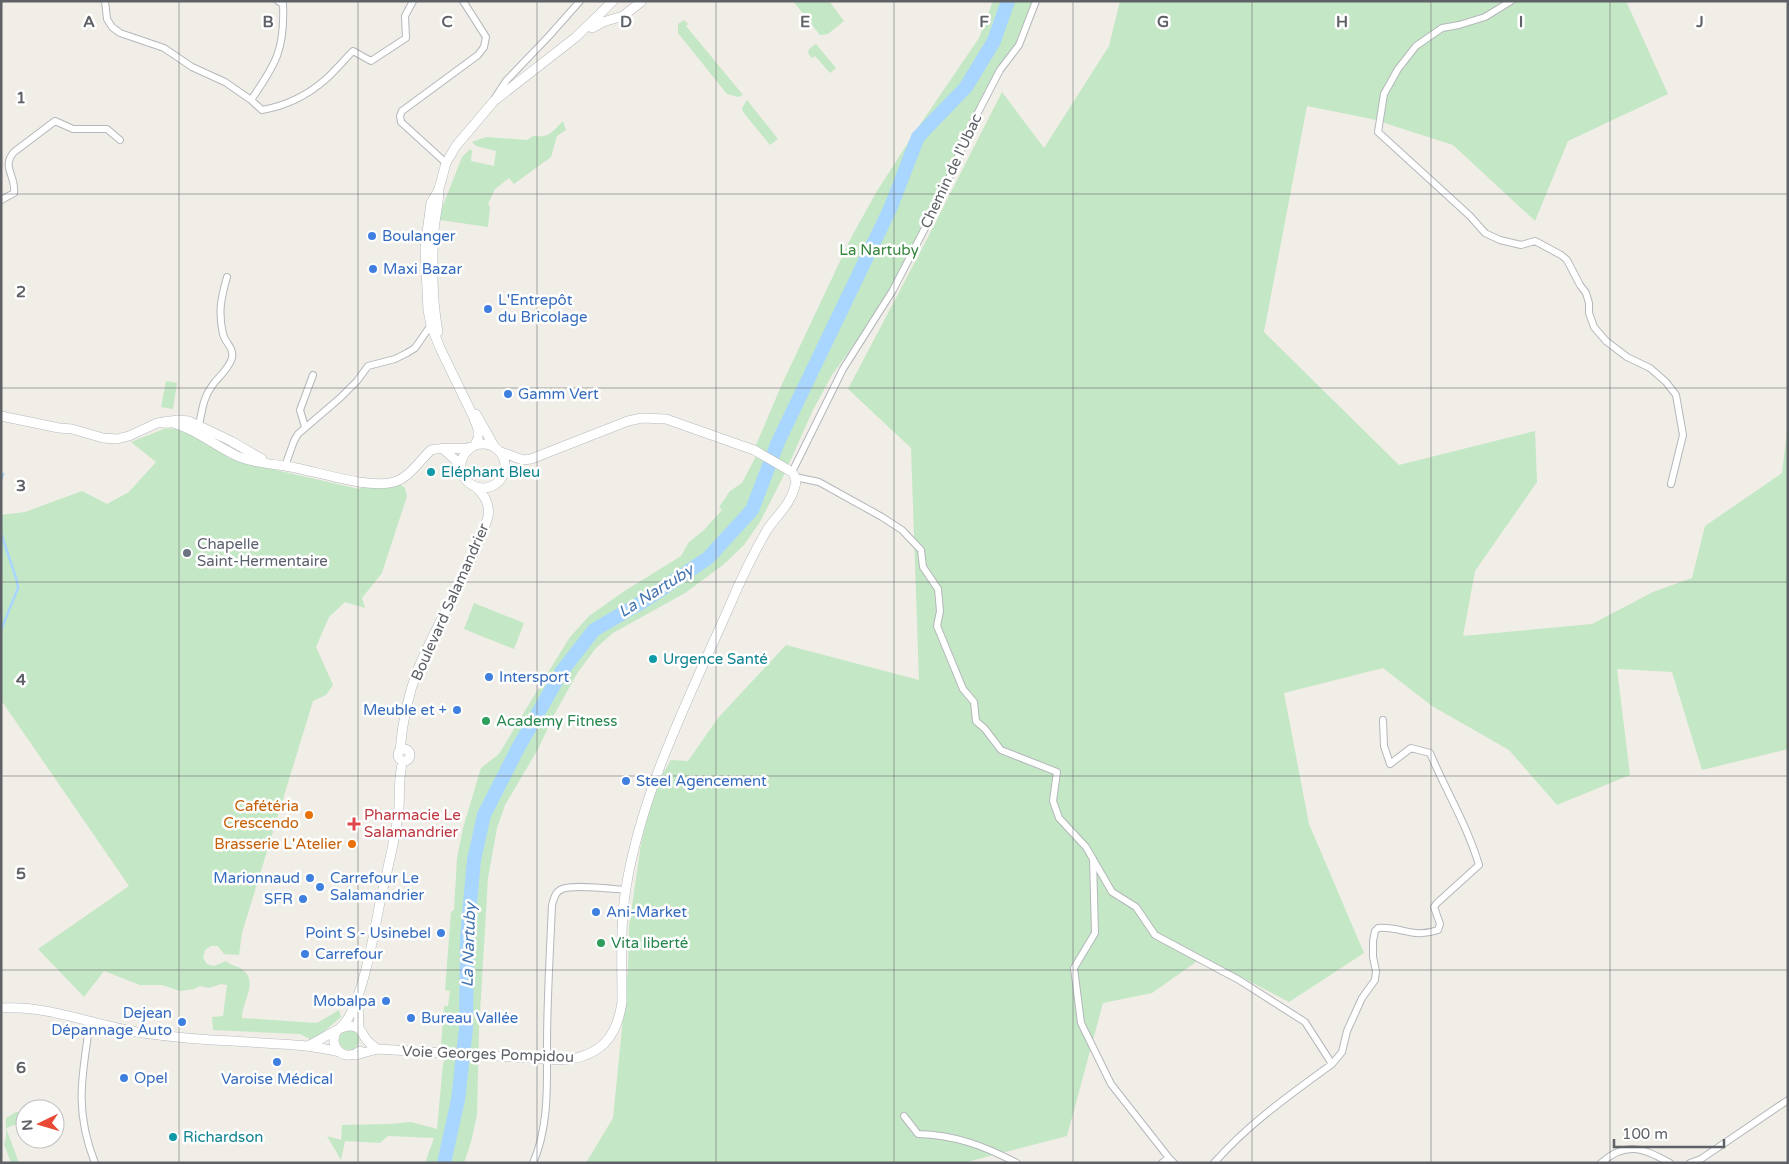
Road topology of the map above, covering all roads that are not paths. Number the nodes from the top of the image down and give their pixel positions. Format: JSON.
{"nodes":[{"id":1,"x":105,"y":1,"type":"edge"},
{"id":2,"x":278,"y":1,"type":"edge"},
{"id":3,"x":413,"y":1,"type":"edge"},
{"id":4,"x":462,"y":1,"type":"edge"},
{"id":5,"x":580,"y":1,"type":"edge"},
{"id":6,"x":1036,"y":1,"type":"edge"},
{"id":7,"x":1511,"y":1,"type":"edge"},
{"id":8,"x":641,"y":2,"type":"edge"},
{"id":9,"x":608,"y":3,"type":"edge"},
{"id":10,"x":613,"y":19,"type":"junction"},
{"id":11,"x":576,"y":37,"type":"junction"},
{"id":12,"x":251,"y":100,"type":"junction"},
{"id":13,"x":494,"y":102,"type":"junction"},
{"id":14,"x":120,"y":140,"type":"dead end"},
{"id":15,"x":446,"y":163,"type":"junction"},
{"id":16,"x":439,"y":189,"type":"junction"},
{"id":17,"x":1,"y":200,"type":"edge"},
{"id":18,"x":426,"y":270,"type":"junction"},
{"id":19,"x":227,"y":277,"type":"dead end"},
{"id":20,"x":434,"y":278,"type":"junction"},
{"id":21,"x":431,"y":326,"type":"junction"},
{"id":22,"x":444,"y":357,"type":"junction"},
{"id":23,"x":313,"y":375,"type":"dead end"},
{"id":24,"x":470,"y":406,"type":"junction"},
{"id":25,"x":1,"y":416,"type":"edge"},
{"id":26,"x":305,"y":428,"type":"junction"},
{"id":27,"x":198,"y":429,"type":"junction"},
{"id":28,"x":473,"y":446,"type":"junction"},
{"id":29,"x":442,"y":448,"type":"junction"},
{"id":30,"x":498,"y":449,"type":"junction"},
{"id":31,"x":523,"y":460,"type":"junction"},
{"id":32,"x":461,"y":465,"type":"junction"},
{"id":33,"x":285,"y":466,"type":"junction"},
{"id":34,"x":792,"y":472,"type":"junction"},
{"id":35,"x":504,"y":474,"type":"junction"},
{"id":36,"x":1671,"y":484,"type":"dead end"},
{"id":37,"x":476,"y":487,"type":"junction"},
{"id":38,"x":1383,"y":720,"type":"dead end"},
{"id":39,"x":1092,"y":858,"type":"junction"},
{"id":40,"x":626,"y":890,"type":"junction"},
{"id":41,"x":359,"y":995,"type":"junction"},
{"id":42,"x":1,"y":1008,"type":"edge"},
{"id":43,"x":90,"y":1022,"type":"junction"},
{"id":44,"x":339,"y":1029,"type":"junction"},
{"id":45,"x":362,"y":1032,"type":"junction"},
{"id":46,"x":309,"y":1045,"type":"junction"},
{"id":47,"x":377,"y":1049,"type":"junction"},
{"id":48,"x":339,"y":1052,"type":"junction"},
{"id":49,"x":356,"y":1054,"type":"junction"},
{"id":50,"x":547,"y":1059,"type":"junction"},
{"id":51,"x":1332,"y":1064,"type":"junction"},
{"id":52,"x":1788,"y":1100,"type":"edge"},
{"id":53,"x":904,"y":1116,"type":"dead end"},
{"id":54,"x":1172,"y":1161,"type":"edge"},
{"id":55,"x":95,"y":1163,"type":"edge"},
{"id":56,"x":534,"y":1163,"type":"edge"},
{"id":57,"x":1017,"y":1163,"type":"edge"},
{"id":58,"x":1162,"y":1163,"type":"edge"},
{"id":59,"x":1214,"y":1163,"type":"edge"},
{"id":60,"x":1601,"y":1163,"type":"edge"},
{"id":61,"x":1670,"y":1163,"type":"edge"},
{"id":62,"x":1690,"y":1163,"type":"edge"}],
"edges":[{"from":1,"to":12,"type":"street"},
{"from":2,"to":12,"type":"street"},
{"from":3,"to":12,"type":"street"},
{"from":4,"to":15,"type":"street"},
{"from":5,"to":13,"type":"street"},
{"from":6,"to":34,"type":"street","name":"Chemin de l'Ubac"},
{"from":7,"to":36,"type":"street"},
{"from":8,"to":10,"type":"main road"},
{"from":9,"to":10,"type":"main road"},
{"from":9,"to":11,"type":"main road"},
{"from":10,"to":11,"type":"main road"},
{"from":11,"to":13,"type":"main road"},
{"from":13,"to":15,"type":"main road"},
{"from":14,"to":17,"type":"street"},
{"from":15,"to":16,"type":"main road"},
{"from":16,"to":18,"type":"main road"},
{"from":16,"to":20,"type":"main road"},
{"from":18,"to":20,"type":"main road"},
{"from":18,"to":21,"type":"main road"},
{"from":19,"to":27,"type":"street"},
{"from":20,"to":22,"type":"main road"},
{"from":21,"to":22,"type":"main road"},
{"from":21,"to":26,"type":"street"},
{"from":22,"to":24,"type":"main road"},
{"from":23,"to":26,"type":"street"},
{"from":24,"to":28,"type":"main road"},
{"from":24,"to":30,"type":"main road"},
{"from":25,"to":27,"type":"main road"},
{"from":26,"to":33,"type":"street"},
{"from":27,"to":33,"type":"main road"},
{"from":28,"to":29,"type":"main road"},
{"from":28,"to":30,"type":"main road"},
{"from":28,"to":32,"type":"main road"},
{"from":29,"to":32,"type":"main road"},
{"from":29,"to":33,"type":"main road"},
{"from":30,"to":31,"type":"main road"},
{"from":30,"to":35,"type":"main road"},
{"from":31,"to":34,"type":"main road"},
{"from":31,"to":35,"type":"main road"},
{"from":32,"to":37,"type":"main road"},
{"from":34,"to":39,"type":"street"},
{"from":34,"to":40,"type":"main road","name":"Voie Georges Pompidou"},
{"from":35,"to":37,"type":"main road"},
{"from":37,"to":41,"type":"main road","name":"Boulevard Salamandrier"},
{"from":38,"to":51,"type":"street"},
{"from":39,"to":51,"type":"street"},
{"from":39,"to":54,"type":"street"},
{"from":40,"to":50,"type":"main road","name":"Voie Georges Pompidou"},
{"from":40,"to":50,"type":"street"},
{"from":41,"to":44,"type":"main road","name":"Boulevard Salamandrier"},
{"from":41,"to":45,"type":"main road","name":"Boulevard Salamandrier"},
{"from":42,"to":43,"type":"main road"},
{"from":43,"to":46,"type":"main road"},
{"from":43,"to":55,"type":"street"},
{"from":44,"to":45,"type":"main road"},
{"from":44,"to":46,"type":"main road"},
{"from":44,"to":48,"type":"main road"},
{"from":45,"to":47,"type":"main road"},
{"from":45,"to":49,"type":"main road"},
{"from":46,"to":48,"type":"main road"},
{"from":47,"to":49,"type":"main road","name":"Voie Georges Pompidou"},
{"from":47,"to":50,"type":"main road","name":"Voie Georges Pompidou"},
{"from":48,"to":49,"type":"main road"},
{"from":50,"to":56,"type":"street"},
{"from":51,"to":59,"type":"street"},
{"from":52,"to":62,"type":"street"},
{"from":53,"to":57,"type":"street"},
{"from":54,"to":58,"type":"street"},
{"from":60,"to":61,"type":"street"}]}
